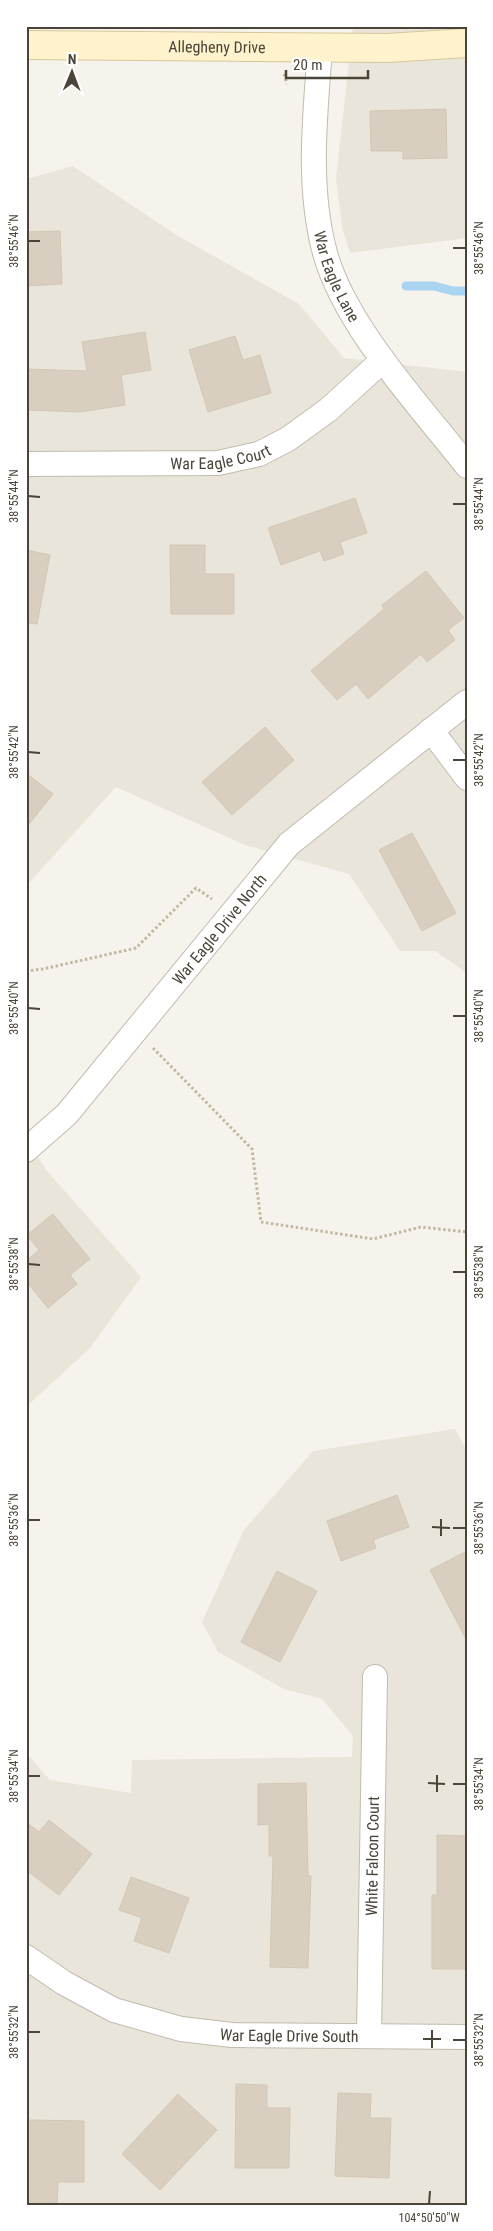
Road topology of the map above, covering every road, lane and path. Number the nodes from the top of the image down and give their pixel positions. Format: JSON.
{"nodes":[{"id":1,"x":467,"y":43,"type":"edge"},
{"id":2,"x":26,"y":45,"type":"edge"},
{"id":3,"x":320,"y":49,"type":"junction"},
{"id":4,"x":284,"y":74,"type":"dead end"},
{"id":5,"x":287,"y":84,"type":"dead end"},
{"id":6,"x":383,"y":360,"type":"junction"},
{"id":7,"x":26,"y":464,"type":"edge"},
{"id":8,"x":467,"y":466,"type":"edge"},
{"id":9,"x":467,"y":702,"type":"edge"},
{"id":10,"x":431,"y":730,"type":"junction"},
{"id":11,"x":467,"y":778,"type":"edge"},
{"id":12,"x":231,"y":912,"type":"junction"},
{"id":13,"x":26,"y":971,"type":"edge"},
{"id":14,"x":135,"y":1030,"type":"junction"},
{"id":15,"x":26,"y":1150,"type":"edge"},
{"id":16,"x":467,"y":1232,"type":"edge"},
{"id":17,"x":375,"y":1677,"type":"dead end"},
{"id":18,"x":26,"y":1957,"type":"edge"},
{"id":19,"x":369,"y":2036,"type":"junction"},
{"id":20,"x":467,"y":2037,"type":"edge"}],
"edges":[{"from":1,"to":3,"type":"street","name":"Allegheny Drive"},
{"from":2,"to":3,"type":"street","name":"Allegheny Drive"},
{"from":3,"to":6,"type":"street","name":"War Eagle Lane"},
{"from":4,"to":5,"type":"path"},
{"from":6,"to":7,"type":"street","name":"War Eagle Court"},
{"from":6,"to":8,"type":"street","name":"War Eagle Lane"},
{"from":9,"to":10,"type":"street","name":"War Eagle Drive North"},
{"from":10,"to":11,"type":"street"},
{"from":10,"to":12,"type":"street","name":"War Eagle Drive North"},
{"from":12,"to":13,"type":"path"},
{"from":12,"to":14,"type":"street","name":"War Eagle Drive North"},
{"from":14,"to":15,"type":"street","name":"War Eagle Drive North"},
{"from":14,"to":16,"type":"path"},
{"from":17,"to":19,"type":"street","name":"White Falcon Court"},
{"from":18,"to":19,"type":"street","name":"War Eagle Drive South"},
{"from":19,"to":20,"type":"street","name":"War Eagle Drive South"}]}
